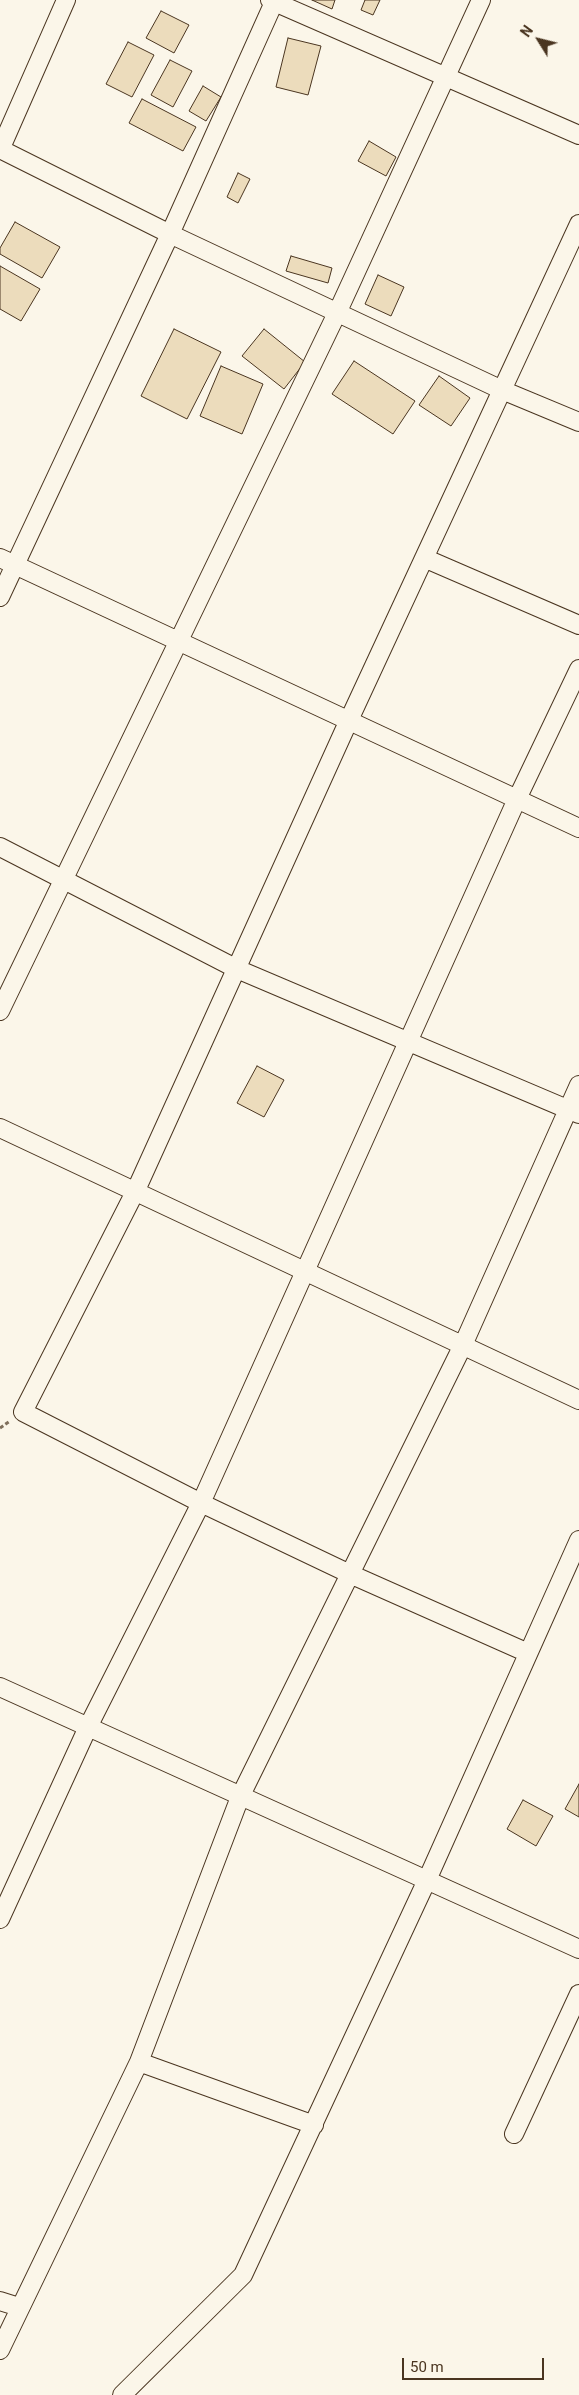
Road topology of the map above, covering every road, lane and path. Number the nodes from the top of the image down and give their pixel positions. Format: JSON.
{"nodes":[{"id":1,"x":66,"y":0,"type":"edge"},
{"id":2,"x":273,"y":0,"type":"edge"},
{"id":3,"x":482,"y":0,"type":"edge"},
{"id":4,"x":445,"y":77,"type":"junction"},
{"id":5,"x":579,"y":135,"type":"edge"},
{"id":6,"x":0,"y":149,"type":"edge"},
{"id":7,"x":579,"y":224,"type":"edge"},
{"id":8,"x":170,"y":234,"type":"junction"},
{"id":9,"x":338,"y":312,"type":"junction"},
{"id":10,"x":502,"y":390,"type":"junction"},
{"id":11,"x":579,"y":422,"type":"edge"},
{"id":12,"x":424,"y":558,"type":"junction"},
{"id":13,"x":8,"y":562,"type":"edge"},
{"id":14,"x":0,"y":597,"type":"edge"},
{"id":15,"x":579,"y":625,"type":"edge"},
{"id":16,"x":180,"y":641,"type":"junction"},
{"id":17,"x":579,"y":669,"type":"edge"},
{"id":18,"x":349,"y":720,"type":"junction"},
{"id":19,"x":518,"y":799,"type":"junction"},
{"id":20,"x":579,"y":828,"type":"edge"},
{"id":21,"x":0,"y":847,"type":"edge"},
{"id":22,"x":65,"y":880,"type":"junction"},
{"id":23,"x":236,"y":969,"type":"junction"},
{"id":24,"x":0,"y":1011,"type":"edge"},
{"id":25,"x":408,"y":1040,"type":"junction"},
{"id":26,"x":579,"y":1085,"type":"edge"},
{"id":27,"x":573,"y":1111,"type":"edge"},
{"id":28,"x":0,"y":1128,"type":"edge"},
{"id":29,"x":136,"y":1190,"type":"junction"},
{"id":30,"x":306,"y":1272,"type":"junction"},
{"id":31,"x":463,"y":1345,"type":"junction"},
{"id":32,"x":579,"y":1400,"type":"edge"},
{"id":33,"x":201,"y":1503,"type":"junction"},
{"id":34,"x":579,"y":1540,"type":"edge"},
{"id":35,"x":350,"y":1574,"type":"junction"},
{"id":36,"x":528,"y":1653,"type":"junction"},
{"id":37,"x":0,"y":1687,"type":"edge"},
{"id":38,"x":88,"y":1728,"type":"junction"},
{"id":39,"x":240,"y":1797,"type":"junction"},
{"id":40,"x":427,"y":1880,"type":"junction"},
{"id":41,"x":0,"y":1919,"type":"edge"},
{"id":42,"x":579,"y":1949,"type":"edge"},
{"id":43,"x":579,"y":1994,"type":"edge"},
{"id":44,"x":139,"y":2062,"type":"junction"},
{"id":45,"x":314,"y":2126,"type":"junction"},
{"id":46,"x":514,"y":2134,"type":"dead end"},
{"id":47,"x":0,"y":2301,"type":"edge"},
{"id":48,"x":19,"y":2307,"type":"junction"},
{"id":49,"x":0,"y":2350,"type":"edge"},
{"id":50,"x":122,"y":2395,"type":"edge"}],
"edges":[{"from":1,"to":6,"type":"street"},
{"from":2,"to":4,"type":"street"},
{"from":2,"to":8,"type":"street"},
{"from":3,"to":4,"type":"street"},
{"from":4,"to":5,"type":"street"},
{"from":4,"to":9,"type":"street"},
{"from":6,"to":8,"type":"street"},
{"from":7,"to":10,"type":"street"},
{"from":8,"to":9,"type":"street"},
{"from":8,"to":13,"type":"street"},
{"from":9,"to":10,"type":"street"},
{"from":9,"to":16,"type":"street"},
{"from":10,"to":11,"type":"street"},
{"from":10,"to":12,"type":"street"},
{"from":12,"to":15,"type":"street"},
{"from":12,"to":18,"type":"street"},
{"from":13,"to":14,"type":"street"},
{"from":13,"to":16,"type":"street"},
{"from":16,"to":18,"type":"street"},
{"from":16,"to":22,"type":"street"},
{"from":17,"to":19,"type":"street"},
{"from":18,"to":19,"type":"street"},
{"from":18,"to":23,"type":"street"},
{"from":19,"to":20,"type":"street"},
{"from":19,"to":25,"type":"street"},
{"from":21,"to":22,"type":"street"},
{"from":22,"to":23,"type":"street"},
{"from":22,"to":24,"type":"street"},
{"from":23,"to":25,"type":"street"},
{"from":23,"to":29,"type":"street"},
{"from":25,"to":27,"type":"street"},
{"from":25,"to":30,"type":"street"},
{"from":26,"to":27,"type":"street"},
{"from":27,"to":31,"type":"street"},
{"from":28,"to":29,"type":"street"},
{"from":29,"to":30,"type":"street"},
{"from":29,"to":33,"type":"street"},
{"from":30,"to":31,"type":"street"},
{"from":30,"to":33,"type":"street"},
{"from":31,"to":32,"type":"street"},
{"from":31,"to":35,"type":"street"},
{"from":33,"to":35,"type":"street"},
{"from":33,"to":38,"type":"street"},
{"from":34,"to":36,"type":"street"},
{"from":35,"to":36,"type":"street"},
{"from":35,"to":39,"type":"street"},
{"from":36,"to":40,"type":"street"},
{"from":37,"to":38,"type":"street"},
{"from":38,"to":39,"type":"street"},
{"from":38,"to":41,"type":"street"},
{"from":39,"to":40,"type":"street"},
{"from":39,"to":44,"type":"street"},
{"from":40,"to":42,"type":"street"},
{"from":40,"to":45,"type":"street"},
{"from":43,"to":46,"type":"street"},
{"from":44,"to":45,"type":"street"},
{"from":44,"to":48,"type":"street"},
{"from":45,"to":50,"type":"street"},
{"from":47,"to":48,"type":"street"},
{"from":48,"to":49,"type":"street"}]}
